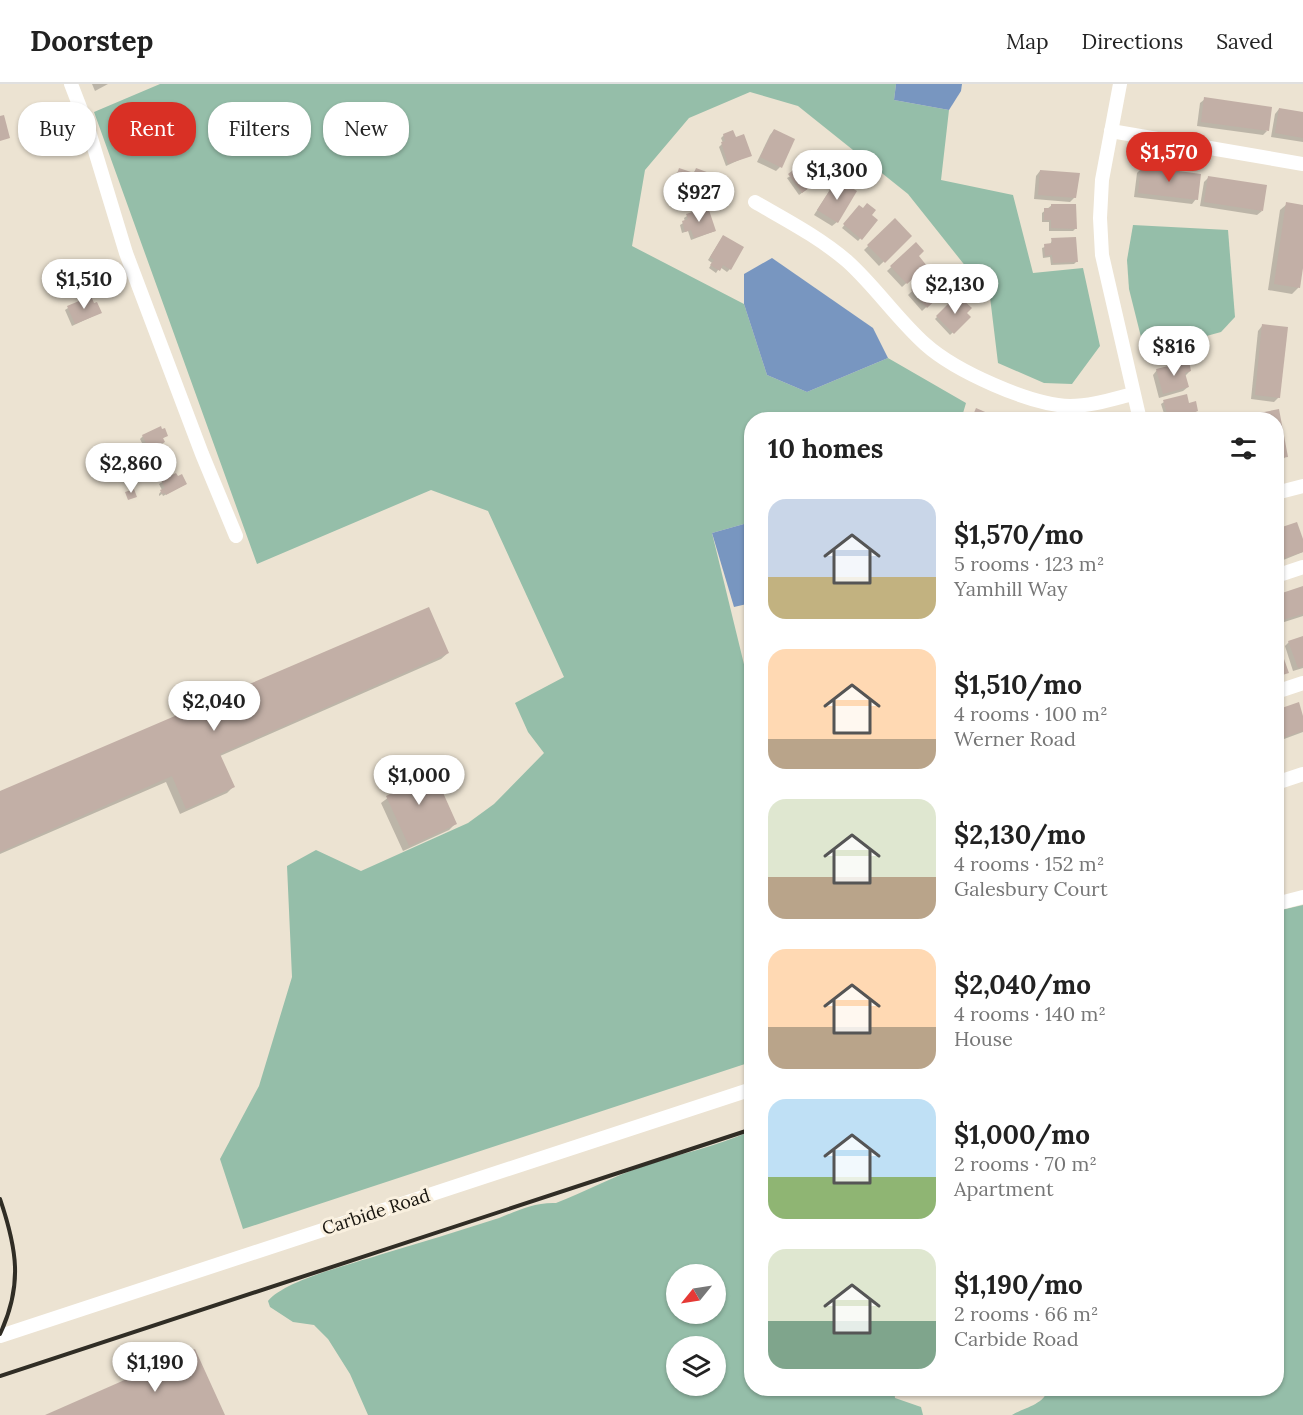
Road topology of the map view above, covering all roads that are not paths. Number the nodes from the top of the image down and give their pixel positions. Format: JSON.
{"nodes":[{"id":1,"x":70,"y":84,"type":"edge"},
{"id":2,"x":1120,"y":84,"type":"edge"},
{"id":3,"x":1110,"y":131,"type":"junction"},
{"id":4,"x":1303,"y":164,"type":"edge"},
{"id":5,"x":755,"y":202,"type":"dead end"},
{"id":6,"x":1133,"y":394,"type":"junction"},
{"id":7,"x":1138,"y":412,"type":"edge"},
{"id":8,"x":1303,"y":486,"type":"edge"},
{"id":9,"x":1284,"y":491,"type":"edge"},
{"id":10,"x":236,"y":536,"type":"dead end"},
{"id":11,"x":1303,"y":567,"type":"edge"},
{"id":12,"x":1284,"y":573,"type":"edge"},
{"id":13,"x":1303,"y":683,"type":"edge"},
{"id":14,"x":1284,"y":689,"type":"edge"},
{"id":15,"x":1303,"y":774,"type":"edge"},
{"id":16,"x":1284,"y":780,"type":"edge"},
{"id":17,"x":1303,"y":897,"type":"edge"},
{"id":18,"x":1284,"y":902,"type":"edge"},
{"id":19,"x":744,"y":1092,"type":"edge"},
{"id":20,"x":0,"y":1336,"type":"edge"}],
"edges":[{"from":1,"to":10,"type":"street"},
{"from":2,"to":3,"type":"street"},
{"from":3,"to":4,"type":"street"},
{"from":3,"to":6,"type":"street"},
{"from":5,"to":6,"type":"street"},
{"from":6,"to":7,"type":"street"},
{"from":8,"to":9,"type":"street"},
{"from":11,"to":12,"type":"street"},
{"from":13,"to":14,"type":"street"},
{"from":15,"to":16,"type":"street"},
{"from":17,"to":18,"type":"street"},
{"from":19,"to":20,"type":"street","name":"Carbide Road"}]}
